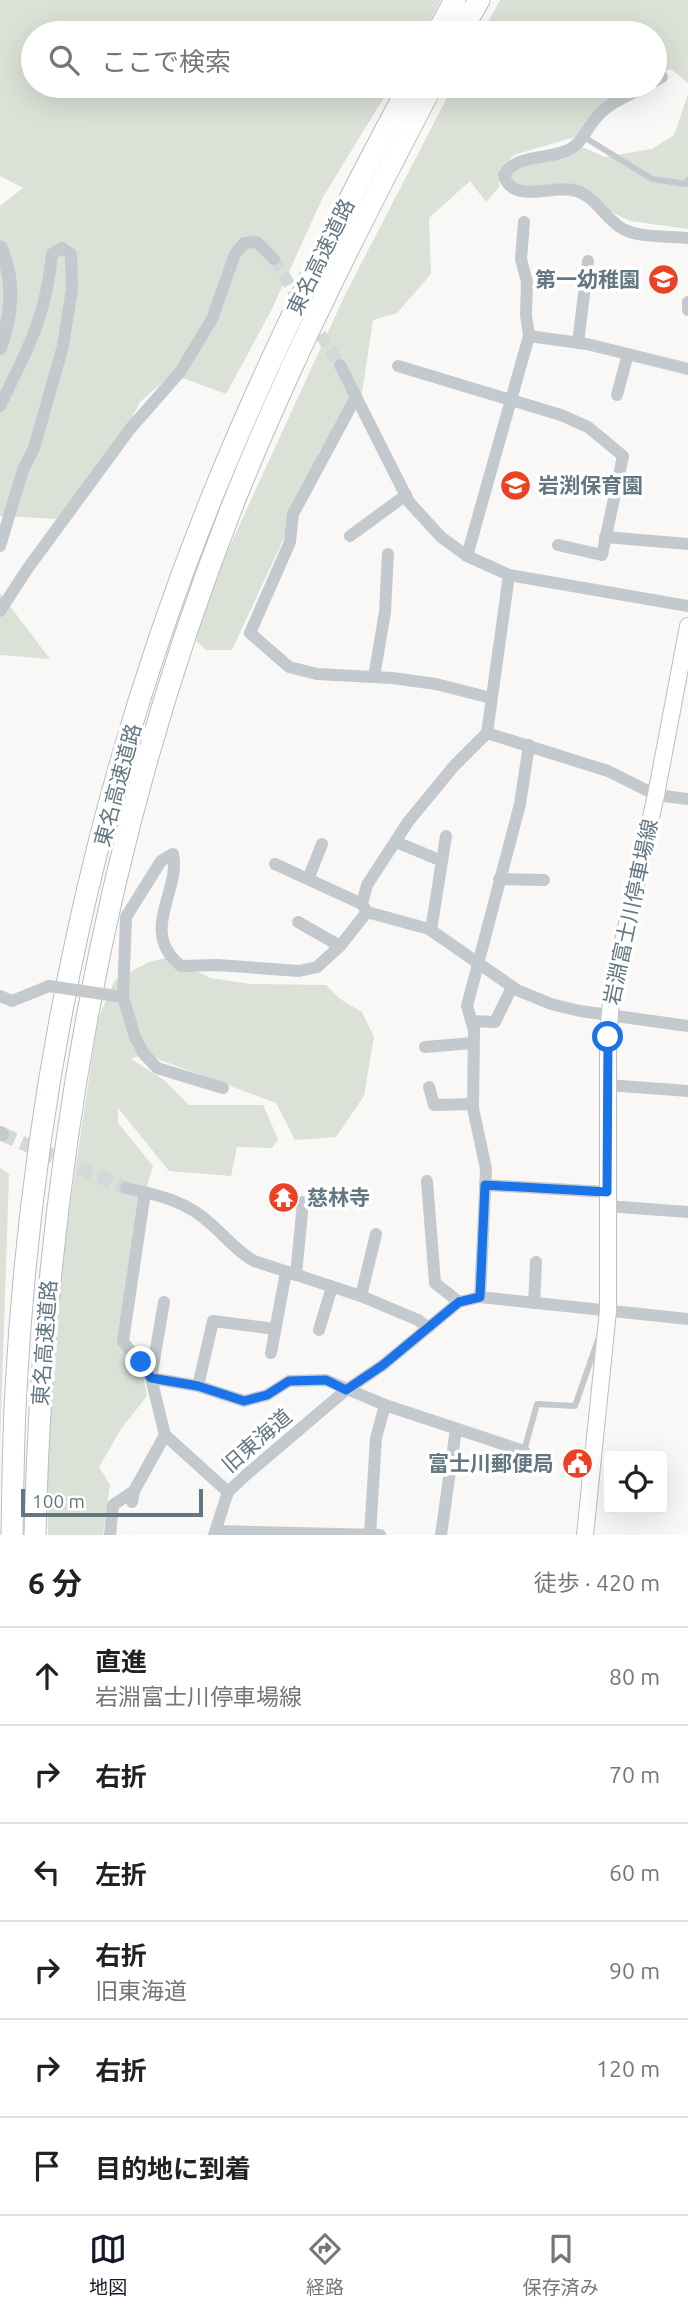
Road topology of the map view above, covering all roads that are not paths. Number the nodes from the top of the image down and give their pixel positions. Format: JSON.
{"nodes":[{"id":1,"x":455,"y":0,"type":"edge"},
{"id":2,"x":479,"y":0,"type":"edge"},
{"id":3,"x":444,"y":21,"type":"edge"},
{"id":4,"x":467,"y":21,"type":"edge"},
{"id":5,"x":403,"y":98,"type":"edge"},
{"id":6,"x":426,"y":98,"type":"edge"},
{"id":7,"x":622,"y":98,"type":"edge"},
{"id":8,"x":584,"y":137,"type":"junction"},
{"id":9,"x":688,"y":180,"type":"edge"},
{"id":10,"x":524,"y":222,"type":"dead end"},
{"id":11,"x":688,"y":238,"type":"edge"},
{"id":12,"x":0,"y":247,"type":"edge"},
{"id":13,"x":274,"y":259,"type":"tunnel mouth"},
{"id":14,"x":588,"y":261,"type":"dead end"},
{"id":15,"x":688,"y":302,"type":"edge"},
{"id":16,"x":688,"y":310,"type":"edge"},
{"id":17,"x":529,"y":336,"type":"junction"},
{"id":18,"x":578,"y":343,"type":"junction"},
{"id":19,"x":0,"y":348,"type":"edge"},
{"id":20,"x":628,"y":354,"type":"junction"},
{"id":21,"x":340,"y":365,"type":"tunnel mouth"},
{"id":22,"x":398,"y":366,"type":"dead end"},
{"id":23,"x":688,"y":369,"type":"edge"},
{"id":24,"x":617,"y":395,"type":"dead end"},
{"id":25,"x":356,"y":397,"type":"junction"},
{"id":26,"x":512,"y":400,"type":"junction"},
{"id":27,"x":0,"y":406,"type":"edge"},
{"id":28,"x":406,"y":495,"type":"junction"},
{"id":29,"x":349,"y":536,"type":"dead end"},
{"id":30,"x":605,"y":537,"type":"junction"},
{"id":31,"x":688,"y":544,"type":"edge"},
{"id":32,"x":558,"y":545,"type":"dead end"},
{"id":33,"x":0,"y":546,"type":"edge"},
{"id":34,"x":388,"y":554,"type":"dead end"},
{"id":35,"x":467,"y":556,"type":"junction"},
{"id":36,"x":509,"y":575,"type":"junction"},
{"id":37,"x":688,"y":606,"type":"edge"},
{"id":38,"x":0,"y":611,"type":"edge"},
{"id":39,"x":688,"y":626,"type":"edge"},
{"id":40,"x":374,"y":677,"type":"junction"},
{"id":41,"x":491,"y":698,"type":"junction"},
{"id":42,"x":487,"y":733,"type":"junction"},
{"id":43,"x":529,"y":745,"type":"junction"},
{"id":44,"x":656,"y":794,"type":"junction"},
{"id":45,"x":688,"y":799,"type":"edge"},
{"id":46,"x":446,"y":836,"type":"dead end"},
{"id":47,"x":396,"y":842,"type":"junction"},
{"id":48,"x":322,"y":844,"type":"dead end"},
{"id":49,"x":442,"y":861,"type":"junction"},
{"id":50,"x":275,"y":864,"type":"dead end"},
{"id":51,"x":309,"y":877,"type":"junction"},
{"id":52,"x":499,"y":879,"type":"junction"},
{"id":53,"x":544,"y":880,"type":"dead end"},
{"id":54,"x":364,"y":908,"type":"junction"},
{"id":55,"x":298,"y":922,"type":"dead end"},
{"id":56,"x":431,"y":930,"type":"junction"},
{"id":57,"x":340,"y":946,"type":"junction"},
{"id":58,"x":479,"y":966,"type":"junction"},
{"id":59,"x":512,"y":986,"type":"junction"},
{"id":60,"x":0,"y":996,"type":"edge"},
{"id":61,"x":120,"y":996,"type":"junction"},
{"id":62,"x":610,"y":1013,"type":"junction"},
{"id":63,"x":471,"y":1021,"type":"junction"},
{"id":64,"x":688,"y":1026,"type":"edge"},
{"id":65,"x":473,"y":1043,"type":"junction"},
{"id":66,"x":425,"y":1047,"type":"dead end"},
{"id":67,"x":608,"y":1085,"type":"junction"},
{"id":68,"x":429,"y":1087,"type":"dead end"},
{"id":69,"x":223,"y":1088,"type":"dead end"},
{"id":70,"x":688,"y":1091,"type":"edge"},
{"id":71,"x":473,"y":1104,"type":"junction"},
{"id":72,"x":427,"y":1181,"type":"dead end"},
{"id":73,"x":485,"y":1185,"type":"junction"},
{"id":74,"x":126,"y":1188,"type":"tunnel mouth"},
{"id":75,"x":145,"y":1192,"type":"junction"},
{"id":76,"x":607,"y":1199,"type":"junction"},
{"id":77,"x":303,"y":1202,"type":"dead end"},
{"id":78,"x":688,"y":1212,"type":"edge"},
{"id":79,"x":376,"y":1234,"type":"dead end"},
{"id":80,"x":536,"y":1262,"type":"dead end"},
{"id":81,"x":291,"y":1273,"type":"junction"},
{"id":82,"x":332,"y":1287,"type":"junction"},
{"id":83,"x":361,"y":1296,"type":"junction"},
{"id":84,"x":480,"y":1297,"type":"junction"},
{"id":85,"x":164,"y":1302,"type":"dead end"},
{"id":86,"x":459,"y":1302,"type":"junction"},
{"id":87,"x":534,"y":1303,"type":"junction"},
{"id":88,"x":608,"y":1314,"type":"junction"},
{"id":89,"x":688,"y":1319,"type":"edge"},
{"id":90,"x":428,"y":1328,"type":"junction"},
{"id":91,"x":275,"y":1329,"type":"junction"},
{"id":92,"x":320,"y":1330,"type":"dead end"},
{"id":93,"x":271,"y":1353,"type":"dead end"},
{"id":94,"x":151,"y":1378,"type":"junction"},
{"id":95,"x":198,"y":1386,"type":"junction"},
{"id":96,"x":346,"y":1390,"type":"junction"},
{"id":97,"x":385,"y":1405,"type":"junction"},
{"id":98,"x":456,"y":1429,"type":"junction"},
{"id":99,"x":165,"y":1435,"type":"junction"},
{"id":100,"x":524,"y":1451,"type":"joint"},
{"id":101,"x":228,"y":1492,"type":"junction"},
{"id":102,"x":215,"y":1533,"type":"edge"},
{"id":103,"x":12,"y":1535,"type":"edge"},
{"id":104,"x":36,"y":1535,"type":"edge"},
{"id":105,"x":110,"y":1535,"type":"edge"},
{"id":106,"x":370,"y":1535,"type":"edge"},
{"id":107,"x":380,"y":1535,"type":"edge"},
{"id":108,"x":441,"y":1535,"type":"edge"},
{"id":109,"x":586,"y":1535,"type":"edge"}],
"edges":[{"from":1,"to":3,"type":"highway"},
{"from":2,"to":4,"type":"highway"},
{"from":5,"to":103,"type":"highway","name":"東名高速道路"},
{"from":6,"to":104,"type":"highway","name":"東名高速道路"},
{"from":7,"to":8,"type":"street"},
{"from":8,"to":9,"type":"lane"},
{"from":8,"to":11,"type":"street"},
{"from":10,"to":17,"type":"street"},
{"from":12,"to":19,"type":"street"},
{"from":13,"to":38,"type":"street"},
{"from":14,"to":18,"type":"street"},
{"from":15,"to":16,"type":"street"},
{"from":17,"to":18,"type":"street"},
{"from":17,"to":26,"type":"street"},
{"from":18,"to":20,"type":"street"},
{"from":20,"to":23,"type":"street"},
{"from":20,"to":24,"type":"street"},
{"from":21,"to":25,"type":"street"},
{"from":22,"to":26,"type":"street"},
{"from":25,"to":28,"type":"street"},
{"from":25,"to":40,"type":"street"},
{"from":26,"to":30,"type":"street"},
{"from":26,"to":35,"type":"street"},
{"from":27,"to":33,"type":"street"},
{"from":28,"to":29,"type":"street"},
{"from":28,"to":35,"type":"street"},
{"from":30,"to":31,"type":"street"},
{"from":30,"to":32,"type":"street"},
{"from":34,"to":40,"type":"street"},
{"from":35,"to":36,"type":"street"},
{"from":36,"to":37,"type":"street"},
{"from":36,"to":41,"type":"street"},
{"from":39,"to":44,"type":"main road","name":"岩淵富士川停車場線"},
{"from":40,"to":41,"type":"street"},
{"from":41,"to":42,"type":"street"},
{"from":42,"to":43,"type":"street"},
{"from":42,"to":47,"type":"street"},
{"from":43,"to":44,"type":"street"},
{"from":43,"to":52,"type":"street"},
{"from":44,"to":45,"type":"street"},
{"from":44,"to":62,"type":"main road","name":"岩淵富士川停車場線"},
{"from":46,"to":49,"type":"street"},
{"from":47,"to":49,"type":"street"},
{"from":47,"to":54,"type":"street"},
{"from":48,"to":51,"type":"street"},
{"from":49,"to":56,"type":"street"},
{"from":50,"to":51,"type":"street"},
{"from":51,"to":54,"type":"street"},
{"from":52,"to":53,"type":"street"},
{"from":52,"to":58,"type":"street"},
{"from":54,"to":56,"type":"street"},
{"from":54,"to":57,"type":"street"},
{"from":55,"to":57,"type":"street"},
{"from":56,"to":58,"type":"street"},
{"from":57,"to":61,"type":"street"},
{"from":58,"to":59,"type":"street"},
{"from":58,"to":63,"type":"street"},
{"from":59,"to":62,"type":"street"},
{"from":59,"to":63,"type":"street"},
{"from":60,"to":61,"type":"street","bridge":true},
{"from":61,"to":69,"type":"street"},
{"from":62,"to":64,"type":"street"},
{"from":62,"to":67,"type":"main road","name":"岩淵富士川停車場線"},
{"from":63,"to":65,"type":"street"},
{"from":65,"to":66,"type":"street"},
{"from":65,"to":71,"type":"street"},
{"from":67,"to":70,"type":"street"},
{"from":67,"to":76,"type":"main road","name":"岩淵富士川停車場線"},
{"from":68,"to":71,"type":"street"},
{"from":71,"to":73,"type":"street"},
{"from":72,"to":86,"type":"street"},
{"from":73,"to":76,"type":"street"},
{"from":73,"to":84,"type":"street"},
{"from":74,"to":75,"type":"street"},
{"from":75,"to":81,"type":"street"},
{"from":75,"to":94,"type":"street"},
{"from":76,"to":78,"type":"street"},
{"from":76,"to":88,"type":"main road","name":"岩淵富士川停車場線"},
{"from":77,"to":81,"type":"street"},
{"from":79,"to":83,"type":"street"},
{"from":80,"to":87,"type":"street"},
{"from":81,"to":82,"type":"street"},
{"from":81,"to":91,"type":"street"},
{"from":82,"to":83,"type":"street"},
{"from":82,"to":92,"type":"street"},
{"from":83,"to":90,"type":"street"},
{"from":84,"to":86,"type":"street","name":"旧東海道"},
{"from":84,"to":87,"type":"street","name":"旧東海道"},
{"from":85,"to":94,"type":"street"},
{"from":86,"to":90,"type":"street","name":"旧東海道"},
{"from":87,"to":88,"type":"street","name":"旧東海道"},
{"from":88,"to":89,"type":"street","name":"旧東海道"},
{"from":88,"to":100,"type":"lane"},
{"from":88,"to":109,"type":"main road","name":"岩淵富士川停車場線"},
{"from":90,"to":96,"type":"street","name":"旧東海道"},
{"from":91,"to":93,"type":"street"},
{"from":91,"to":95,"type":"street"},
{"from":94,"to":95,"type":"street"},
{"from":94,"to":99,"type":"street"},
{"from":95,"to":96,"type":"street"},
{"from":96,"to":97,"type":"street"},
{"from":96,"to":101,"type":"street","name":"旧東海道"},
{"from":97,"to":98,"type":"street"},
{"from":97,"to":106,"type":"street"},
{"from":98,"to":100,"type":"street"},
{"from":98,"to":108,"type":"street"},
{"from":99,"to":101,"type":"street"},
{"from":99,"to":105,"type":"street"},
{"from":101,"to":102,"type":"street","name":"旧東海道"},
{"from":102,"to":106,"type":"street"},
{"from":106,"to":107,"type":"street"}]}
